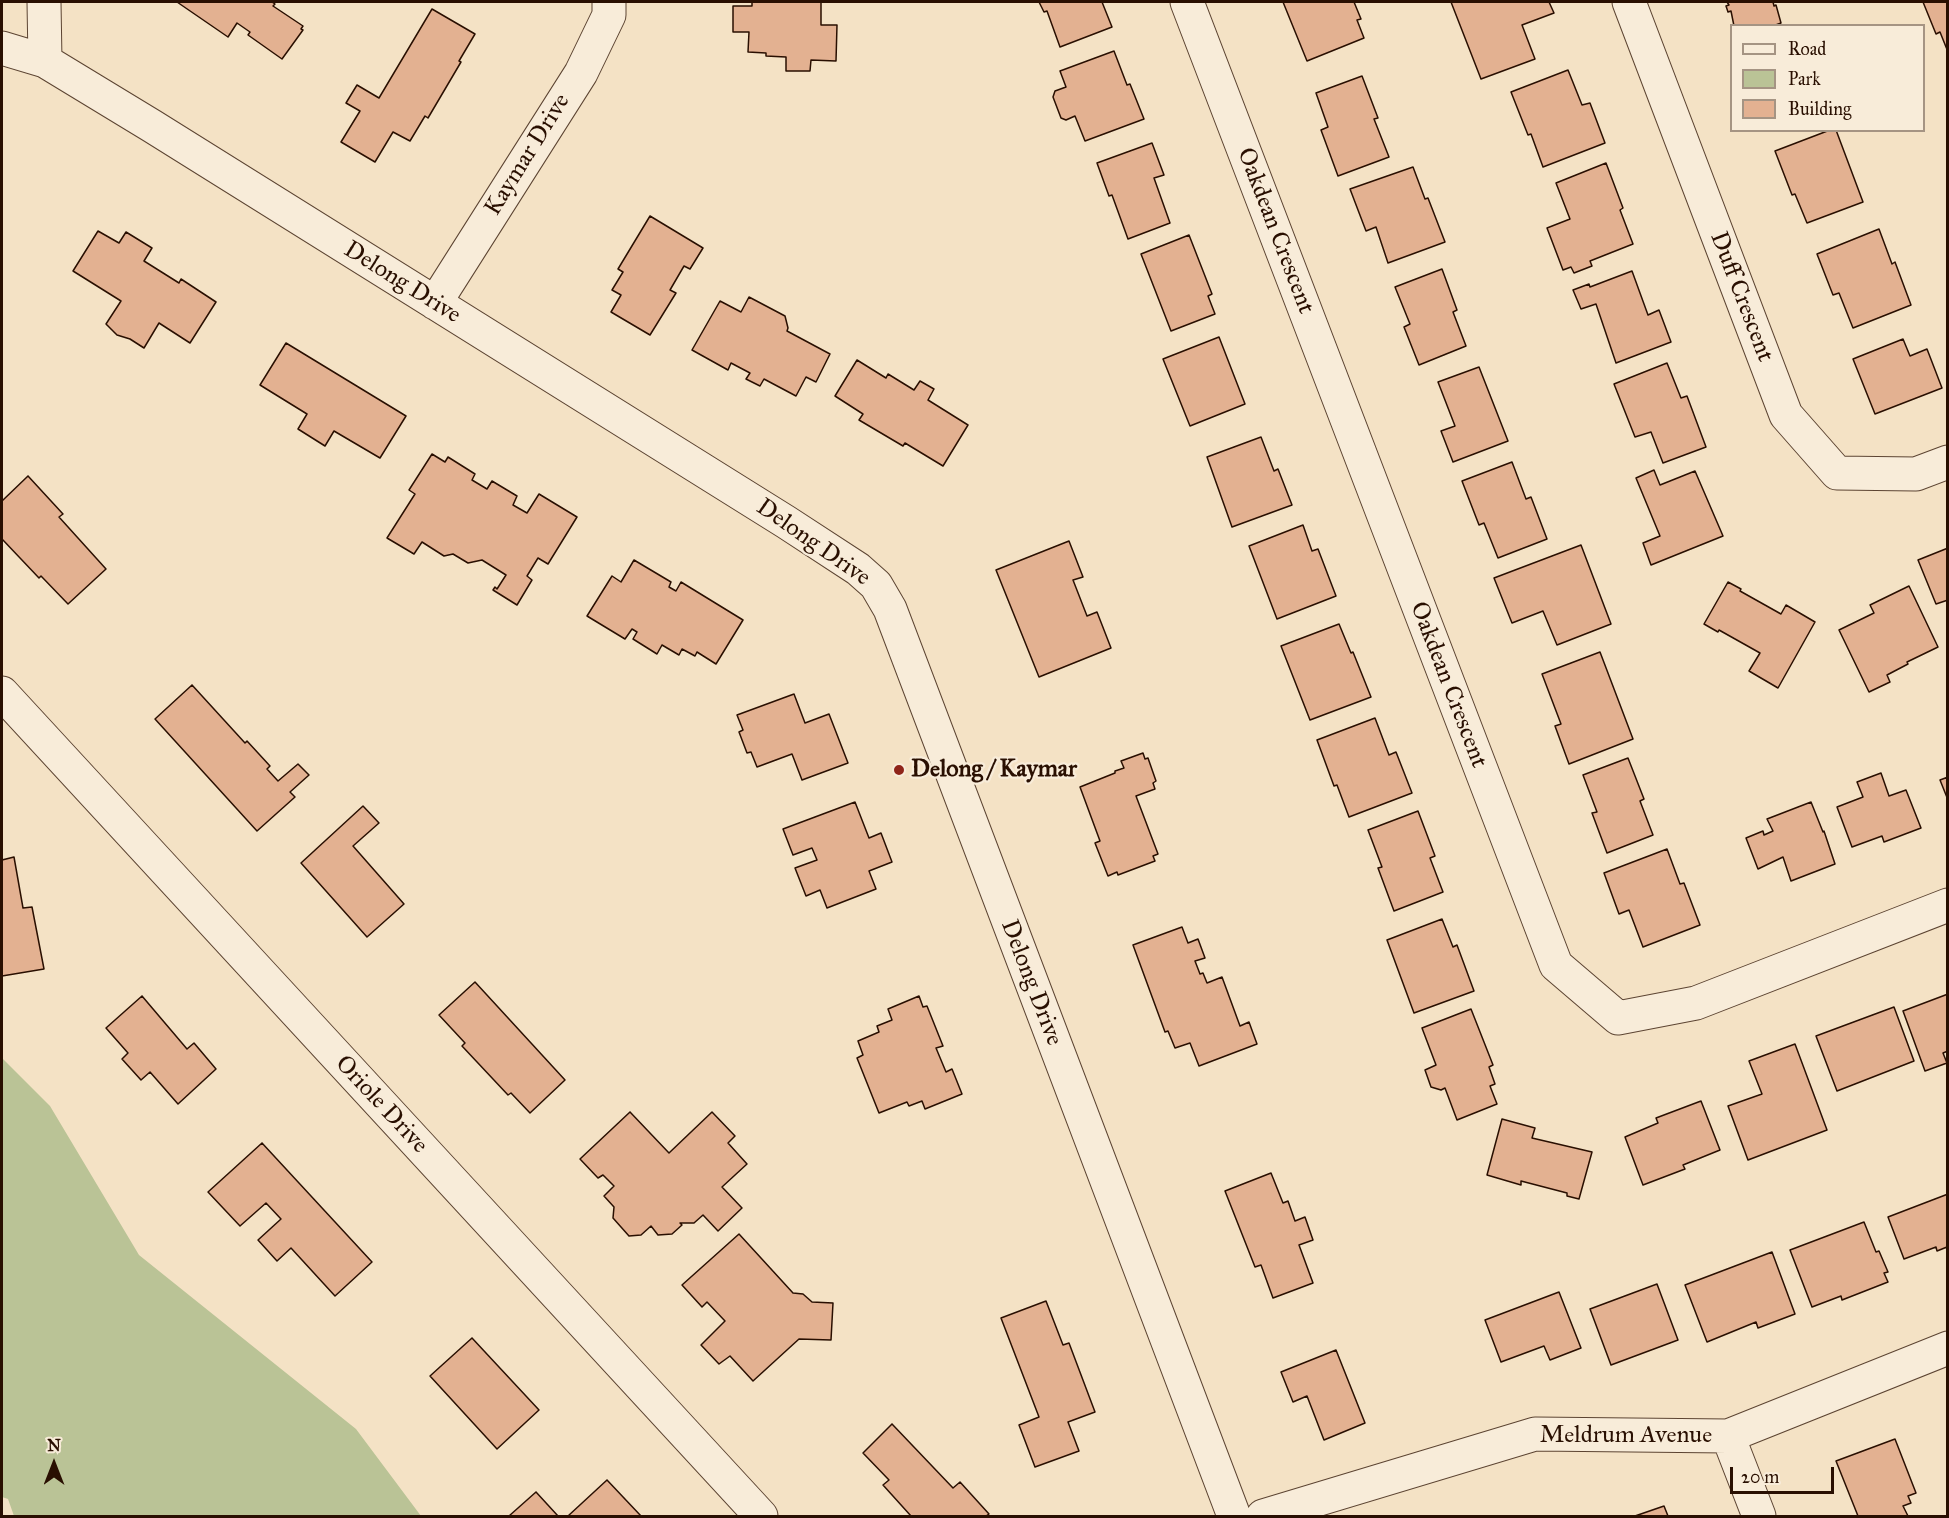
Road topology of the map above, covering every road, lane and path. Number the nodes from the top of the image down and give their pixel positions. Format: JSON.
{"nodes":[{"id":1,"x":44,"y":2,"type":"edge"},
{"id":2,"x":609,"y":2,"type":"edge"},
{"id":3,"x":1187,"y":2,"type":"edge"},
{"id":4,"x":1629,"y":2,"type":"edge"},
{"id":5,"x":2,"y":48,"type":"edge"},
{"id":6,"x":45,"y":62,"type":"junction"},
{"id":7,"x":435,"y":303,"type":"junction"},
{"id":8,"x":1947,"y":462,"type":"edge"},
{"id":9,"x":2,"y":693,"type":"edge"},
{"id":10,"x":1947,"y":905,"type":"edge"},
{"id":11,"x":1947,"y":1348,"type":"edge"},
{"id":12,"x":1728,"y":1436,"type":"junction"},
{"id":13,"x":761,"y":1516,"type":"edge"},
{"id":14,"x":1234,"y":1516,"type":"edge"},
{"id":15,"x":1263,"y":1516,"type":"edge"},
{"id":16,"x":1759,"y":1516,"type":"edge"}],
"edges":[{"from":1,"to":6,"type":"street"},
{"from":2,"to":7,"type":"street","name":"Kaymar Drive"},
{"from":3,"to":10,"type":"street","name":"Oakdean Crescent"},
{"from":4,"to":8,"type":"street","name":"Duff Crescent"},
{"from":5,"to":6,"type":"street","name":"Delong Drive"},
{"from":6,"to":7,"type":"street","name":"Delong Drive"},
{"from":7,"to":14,"type":"street","name":"Delong Drive"},
{"from":9,"to":13,"type":"street","name":"Oriole Drive"},
{"from":11,"to":12,"type":"street","name":"Meldrum Avenue"},
{"from":12,"to":15,"type":"street","name":"Meldrum Avenue"},
{"from":12,"to":16,"type":"street"}]}
